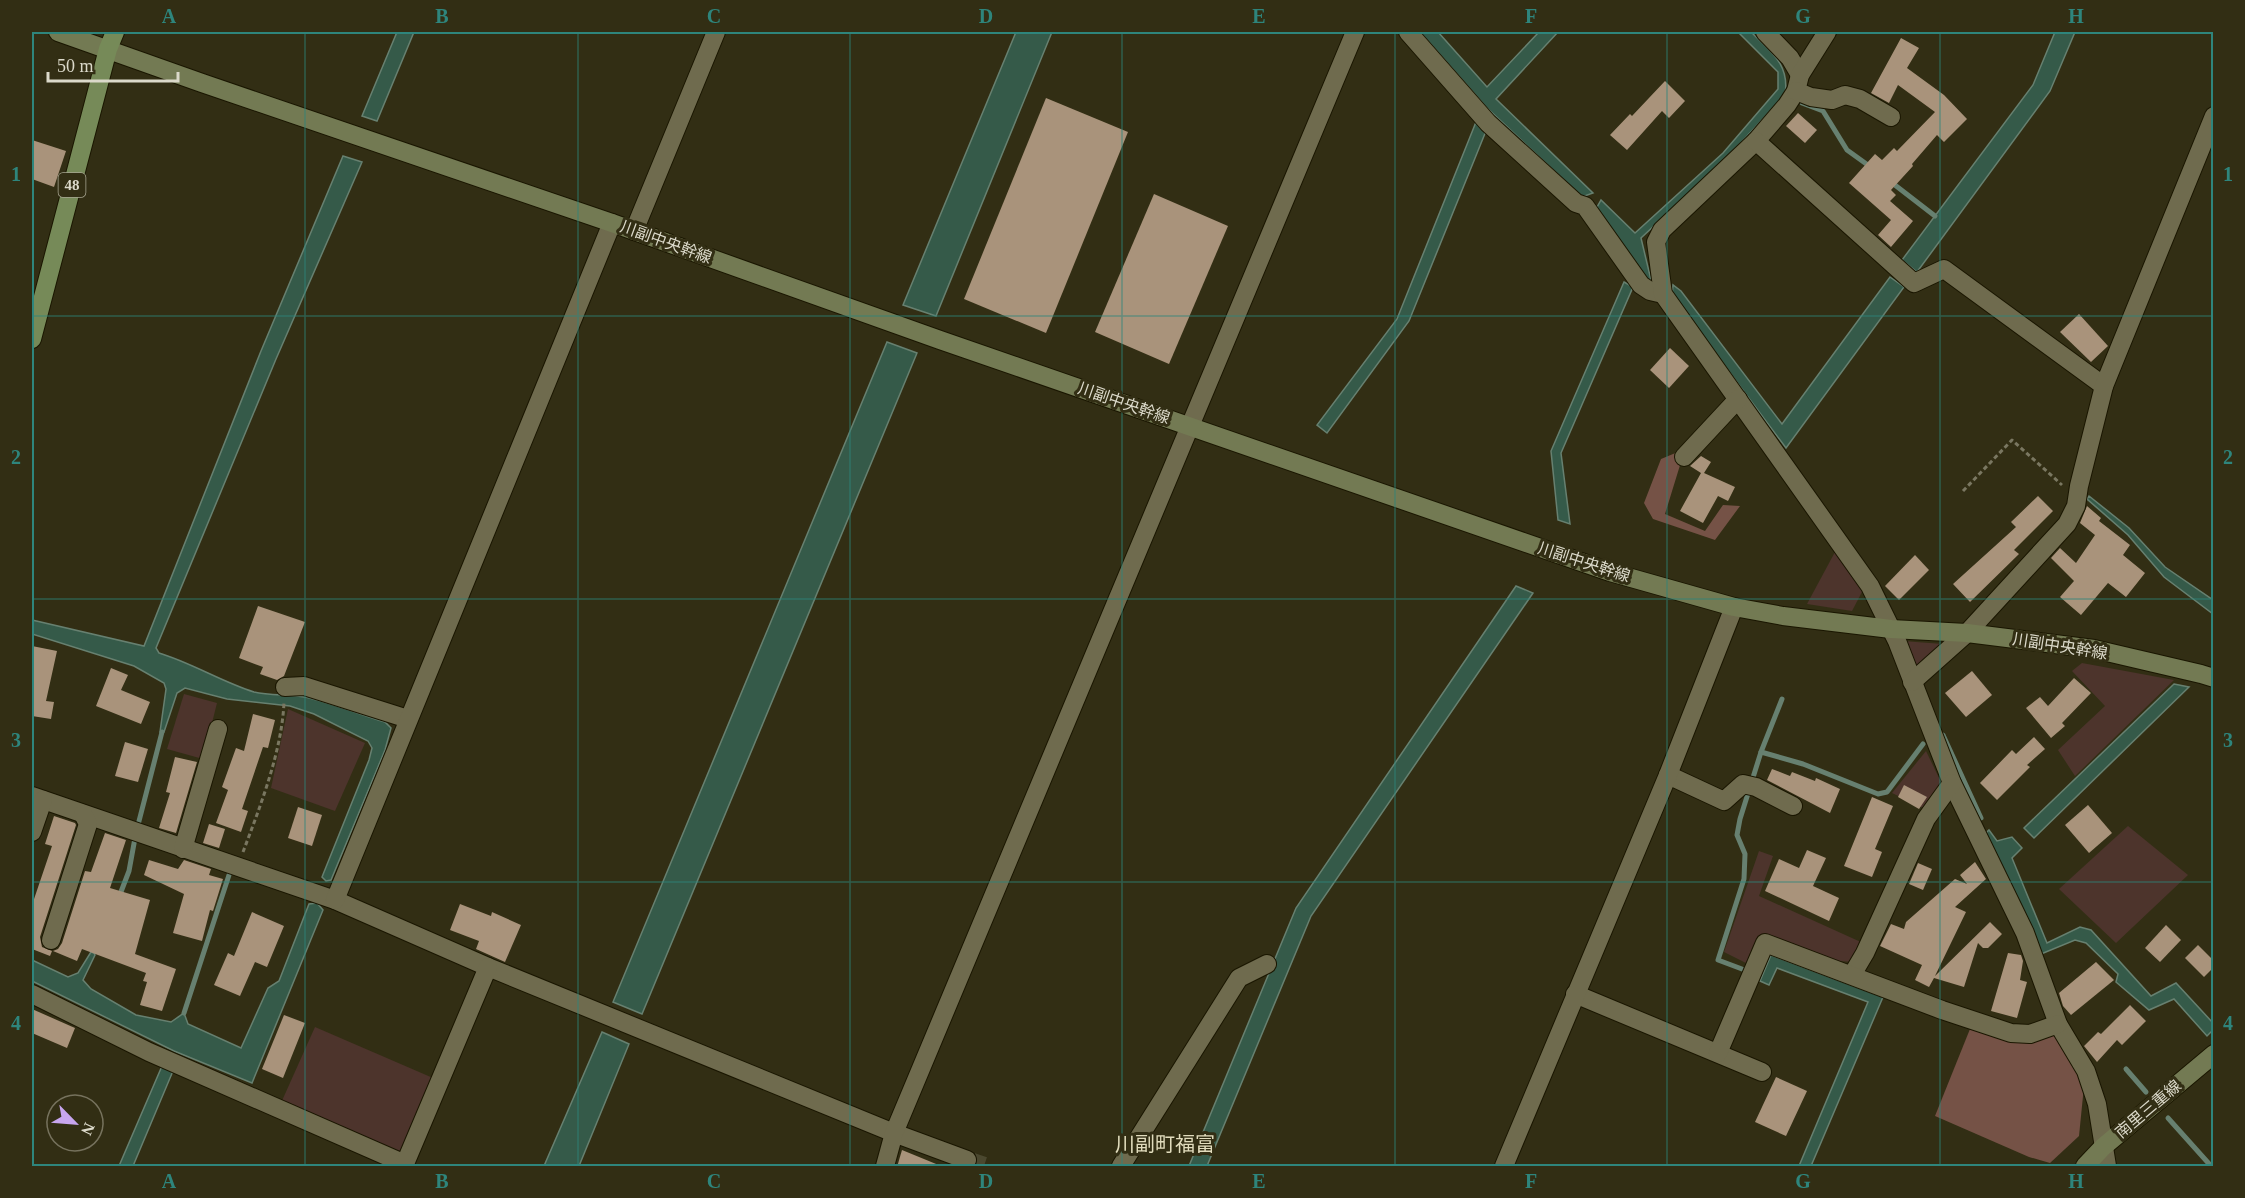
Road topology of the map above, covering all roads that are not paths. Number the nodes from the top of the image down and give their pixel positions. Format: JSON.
{"nodes":[{"id":1,"x":58,"y":32,"type":"edge"},
{"id":2,"x":115,"y":32,"type":"edge"},
{"id":3,"x":716,"y":32,"type":"edge"},
{"id":4,"x":1355,"y":32,"type":"edge"},
{"id":5,"x":1408,"y":32,"type":"edge"},
{"id":6,"x":1765,"y":32,"type":"edge"},
{"id":7,"x":1827,"y":32,"type":"edge"},
{"id":8,"x":108,"y":49,"type":"junction"},
{"id":9,"x":1798,"y":83,"type":"junction"},
{"id":10,"x":2214,"y":116,"type":"edge"},
{"id":11,"x":1891,"y":117,"type":"dead end"},
{"id":12,"x":1756,"y":141,"type":"junction"},
{"id":13,"x":612,"y":223,"type":"junction"},
{"id":14,"x":634,"y":231,"type":"junction"},
{"id":15,"x":1663,"y":294,"type":"junction"},
{"id":16,"x":32,"y":339,"type":"edge"},
{"id":17,"x":2104,"y":386,"type":"junction"},
{"id":18,"x":1738,"y":399,"type":"junction"},
{"id":19,"x":1189,"y":425,"type":"junction"},
{"id":20,"x":1684,"y":457,"type":"dead end"},
{"id":21,"x":1734,"y":607,"type":"junction"},
{"id":22,"x":1891,"y":629,"type":"junction"},
{"id":23,"x":1967,"y":633,"type":"junction"},
{"id":24,"x":2214,"y":678,"type":"edge"},
{"id":25,"x":1912,"y":682,"type":"junction"},
{"id":26,"x":285,"y":687,"type":"dead end"},
{"id":27,"x":408,"y":719,"type":"junction"},
{"id":28,"x":218,"y":729,"type":"dead end"},
{"id":29,"x":1668,"y":775,"type":"junction"},
{"id":30,"x":1952,"y":783,"type":"junction"},
{"id":31,"x":37,"y":798,"type":"edge"},
{"id":32,"x":1793,"y":806,"type":"dead end"},
{"id":33,"x":83,"y":814,"type":"junction"},
{"id":34,"x":32,"y":832,"type":"edge"},
{"id":35,"x":183,"y":849,"type":"junction"},
{"id":36,"x":335,"y":900,"type":"junction"},
{"id":37,"x":51,"y":940,"type":"dead end"},
{"id":38,"x":1267,"y":964,"type":"dead end"},
{"id":39,"x":488,"y":967,"type":"junction"},
{"id":40,"x":1852,"y":975,"type":"junction"},
{"id":41,"x":32,"y":994,"type":"edge"},
{"id":42,"x":1575,"y":994,"type":"junction"},
{"id":43,"x":2058,"y":1024,"type":"junction"},
{"id":44,"x":1718,"y":1053,"type":"junction"},
{"id":45,"x":2214,"y":1054,"type":"edge"},
{"id":46,"x":1762,"y":1071,"type":"dead end"},
{"id":47,"x":894,"y":1133,"type":"junction"},
{"id":48,"x":2103,"y":1147,"type":"junction"},
{"id":49,"x":967,"y":1160,"type":"dead end"},
{"id":50,"x":404,"y":1165,"type":"edge"},
{"id":51,"x":885,"y":1167,"type":"edge"},
{"id":52,"x":1121,"y":1167,"type":"edge"},
{"id":53,"x":1504,"y":1167,"type":"edge"},
{"id":54,"x":2085,"y":1167,"type":"edge"},
{"id":55,"x":2107,"y":1167,"type":"edge"}],
"edges":[{"from":1,"to":8,"type":"street","name":"川副中央幹線"},
{"from":2,"to":8,"type":"main road","number":"48"},
{"from":3,"to":14,"type":"street"},
{"from":4,"to":19,"type":"street"},
{"from":5,"to":15,"type":"street"},
{"from":6,"to":9,"type":"street"},
{"from":7,"to":9,"type":"street"},
{"from":8,"to":13,"type":"street","name":"川副中央幹線"},
{"from":8,"to":16,"type":"main road","number":"48"},
{"from":9,"to":11,"type":"street"},
{"from":9,"to":12,"type":"street"},
{"from":10,"to":17,"type":"street"},
{"from":12,"to":15,"type":"street"},
{"from":12,"to":17,"type":"street"},
{"from":13,"to":14,"type":"street","name":"川副中央幹線"},
{"from":13,"to":27,"type":"street"},
{"from":14,"to":19,"type":"street","name":"川副中央幹線"},
{"from":15,"to":18,"type":"street"},
{"from":17,"to":23,"type":"street"},
{"from":18,"to":20,"type":"street"},
{"from":18,"to":22,"type":"street"},
{"from":19,"to":21,"type":"street","name":"川副中央幹線"},
{"from":19,"to":47,"type":"street"},
{"from":21,"to":22,"type":"street","name":"川副中央幹線"},
{"from":21,"to":29,"type":"street"},
{"from":22,"to":23,"type":"street","name":"川副中央幹線"},
{"from":22,"to":25,"type":"street"},
{"from":23,"to":24,"type":"street","name":"川副中央幹線"},
{"from":23,"to":25,"type":"street"},
{"from":25,"to":30,"type":"street"},
{"from":26,"to":27,"type":"street"},
{"from":27,"to":36,"type":"street"},
{"from":28,"to":35,"type":"street"},
{"from":29,"to":32,"type":"street"},
{"from":29,"to":42,"type":"street"},
{"from":30,"to":40,"type":"street"},
{"from":30,"to":43,"type":"street"},
{"from":31,"to":33,"type":"street"},
{"from":31,"to":34,"type":"street"},
{"from":33,"to":35,"type":"street"},
{"from":33,"to":37,"type":"street"},
{"from":35,"to":36,"type":"street"},
{"from":36,"to":39,"type":"street"},
{"from":38,"to":52,"type":"street"},
{"from":39,"to":47,"type":"street"},
{"from":39,"to":50,"type":"street"},
{"from":40,"to":43,"type":"street"},
{"from":40,"to":44,"type":"street"},
{"from":41,"to":50,"type":"street"},
{"from":42,"to":44,"type":"street"},
{"from":42,"to":53,"type":"street"},
{"from":43,"to":48,"type":"street"},
{"from":44,"to":46,"type":"street"},
{"from":45,"to":48,"type":"street","name":"南里三重線"},
{"from":47,"to":49,"type":"street"},
{"from":47,"to":51,"type":"street"},
{"from":48,"to":54,"type":"street","name":"南里三重線"},
{"from":48,"to":55,"type":"street"}]}
